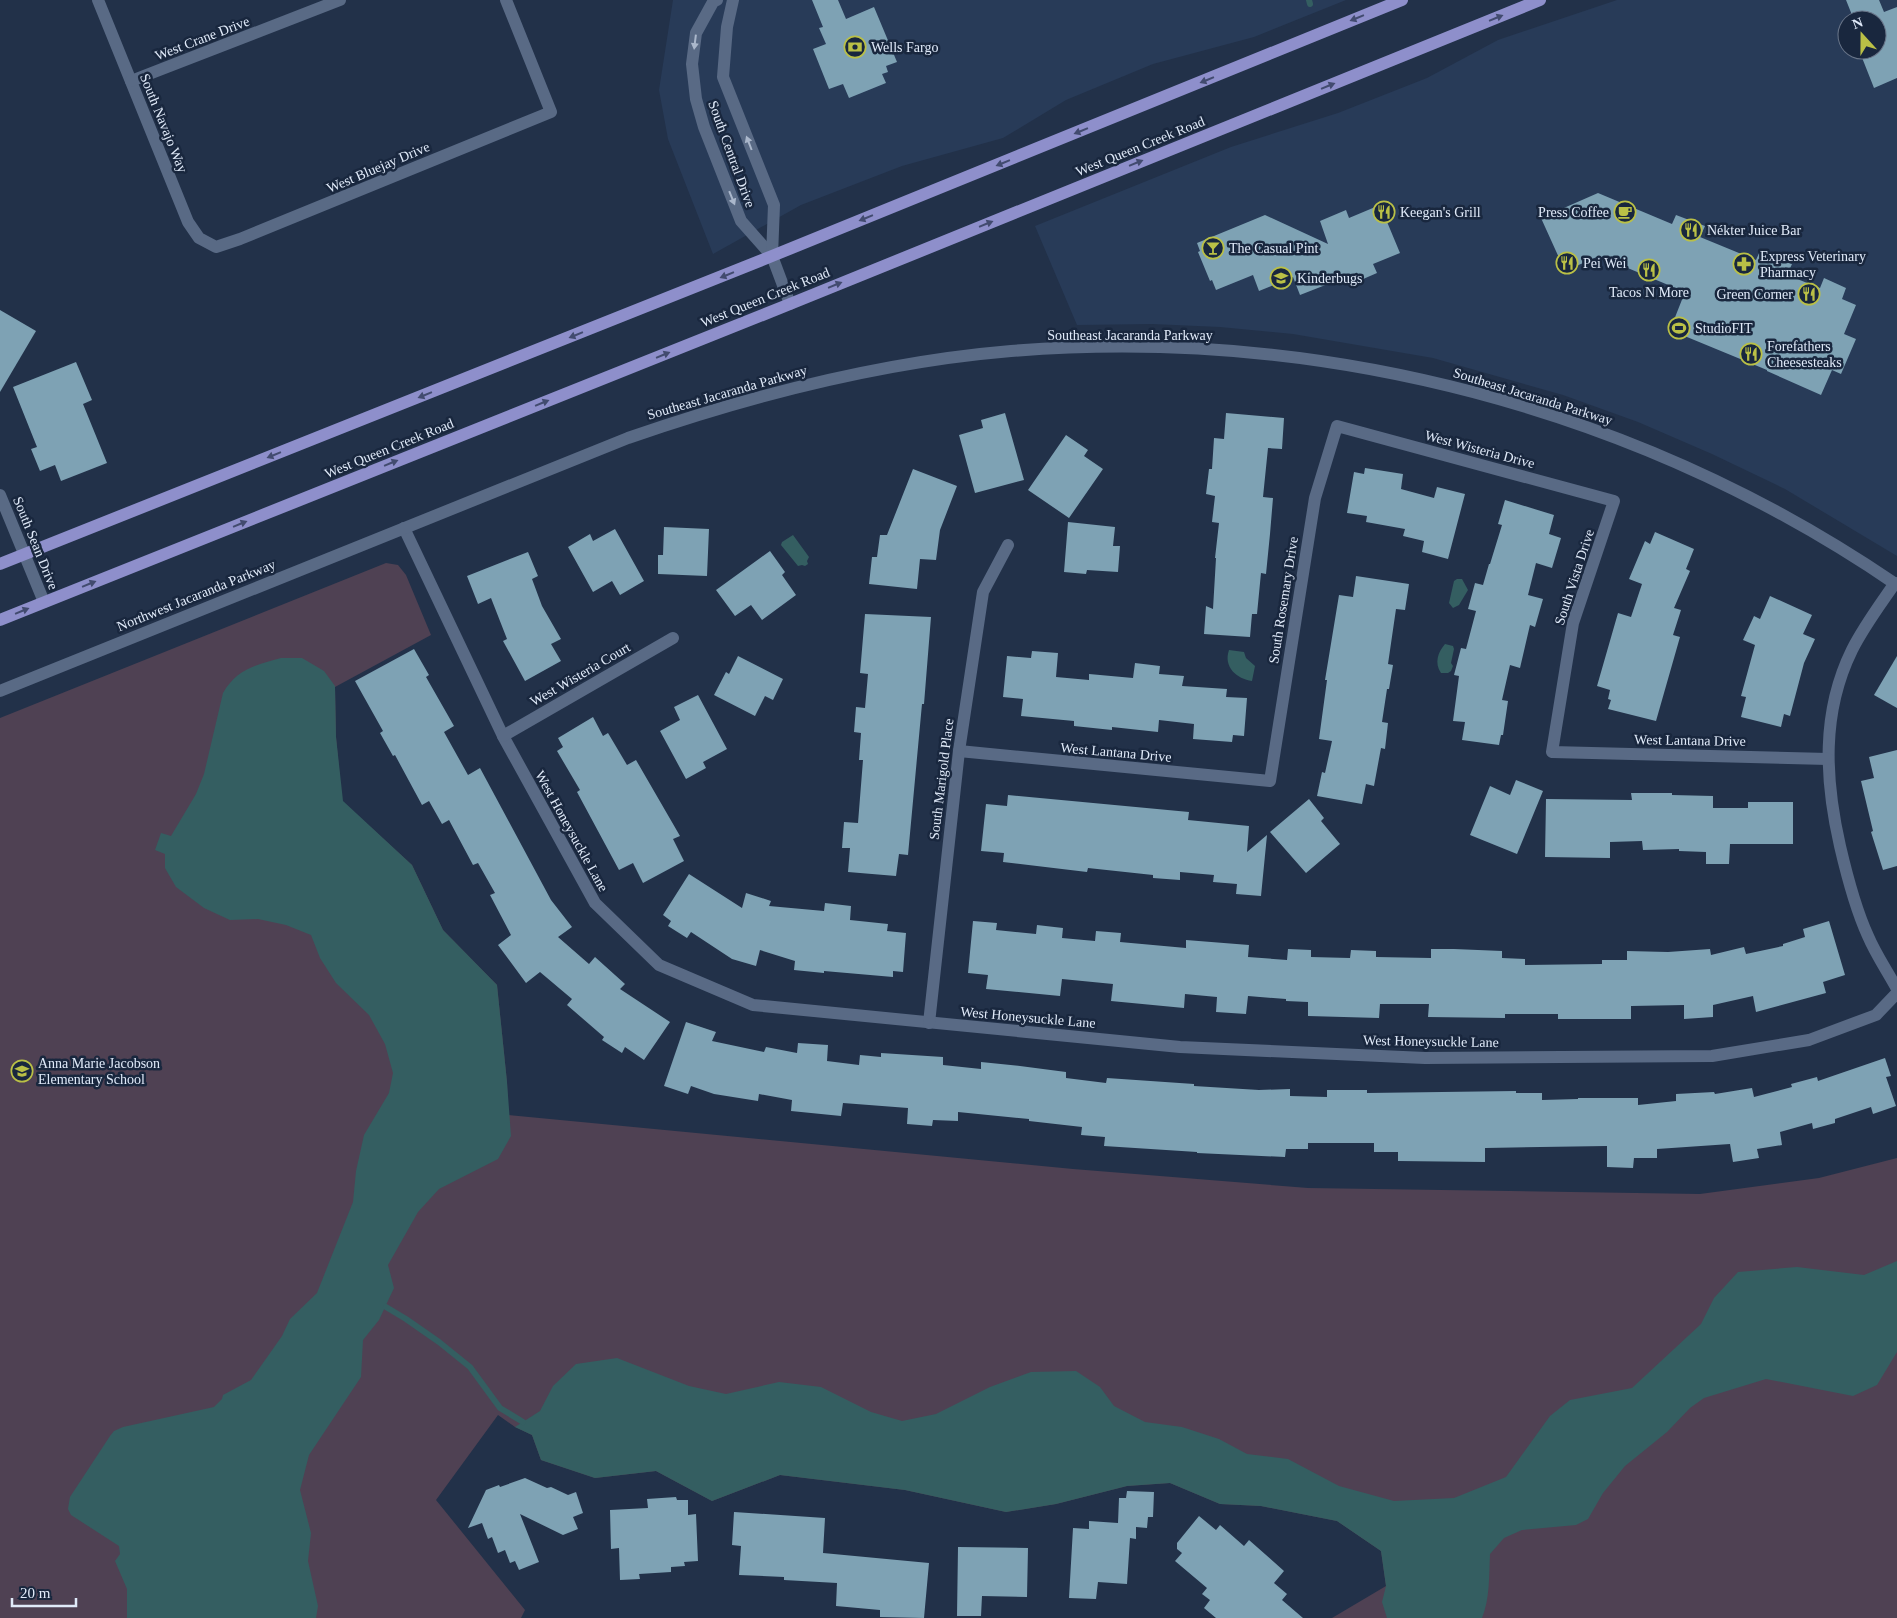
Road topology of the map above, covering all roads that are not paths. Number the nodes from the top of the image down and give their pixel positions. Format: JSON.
{"nodes":[{"id":1,"x":98,"y":0,"type":"edge"},
{"id":2,"x":340,"y":0,"type":"edge"},
{"id":3,"x":506,"y":0,"type":"edge"},
{"id":4,"x":717,"y":0,"type":"edge"},
{"id":5,"x":734,"y":0,"type":"edge"},
{"id":6,"x":1402,"y":0,"type":"edge"},
{"id":7,"x":1540,"y":0,"type":"edge"},
{"id":8,"x":706,"y":5,"type":"edge"},
{"id":9,"x":131,"y":81,"type":"junction"},
{"id":10,"x":216,"y":247,"type":"joint"},
{"id":11,"x":772,"y":256,"type":"junction"},
{"id":12,"x":790,"y":304,"type":"junction"},
{"id":13,"x":1338,"y":426,"type":"joint"},
{"id":14,"x":0,"y":495,"type":"edge"},
{"id":15,"x":1614,"y":501,"type":"joint"},
{"id":16,"x":404,"y":528,"type":"junction"},
{"id":17,"x":1008,"y":545,"type":"dead end"},
{"id":18,"x":25,"y":554,"type":"junction"},
{"id":19,"x":0,"y":564,"type":"edge"},
{"id":20,"x":1896,"y":584,"type":"edge"},
{"id":21,"x":44,"y":602,"type":"junction"},
{"id":22,"x":0,"y":620,"type":"edge"},
{"id":23,"x":672,"y":638,"type":"dead end"},
{"id":24,"x":0,"y":691,"type":"edge"},
{"id":25,"x":503,"y":736,"type":"junction"},
{"id":26,"x":959,"y":751,"type":"junction"},
{"id":27,"x":1552,"y":752,"type":"joint"},
{"id":28,"x":1828,"y":759,"type":"junction"},
{"id":29,"x":1270,"y":782,"type":"joint"},
{"id":30,"x":1897,"y":991,"type":"edge"},
{"id":31,"x":929,"y":1023,"type":"junction"}],
"edges":[{"from":1,"to":9,"type":"street","name":"South Navajo Way"},
{"from":2,"to":9,"type":"street","name":"West Crane Drive"},
{"from":3,"to":10,"type":"street","name":"West Bluejay Drive"},
{"from":4,"to":8,"type":"street","name":"South Central Drive"},
{"from":11,"to":5,"type":"street","name":"South Central Drive","one_way":true},
{"from":6,"to":11,"type":"main road","one_way":true},
{"from":12,"to":7,"type":"main road","name":"West Queen Creek Road","one_way":true},
{"from":8,"to":11,"type":"street","name":"South Central Drive","one_way":true},
{"from":9,"to":10,"type":"street","name":"South Navajo Way"},
{"from":11,"to":12,"type":"street"},
{"from":11,"to":18,"type":"main road","one_way":true},
{"from":21,"to":12,"type":"main road","name":"West Queen Creek Road","one_way":true},
{"from":13,"to":15,"type":"street","name":"West Wisteria Drive"},
{"from":13,"to":29,"type":"street","name":"South Rosemary Drive"},
{"from":14,"to":18,"type":"street","name":"South Sean Drive"},
{"from":15,"to":27,"type":"street","name":"South Vista Drive"},
{"from":16,"to":20,"type":"street","name":"Southeast Jacaranda Parkway"},
{"from":16,"to":24,"type":"street","name":"Northwest Jacaranda Parkway"},
{"from":16,"to":25,"type":"street","name":"West Honeysuckle Lane"},
{"from":17,"to":26,"type":"street","name":"South Marigold Place"},
{"from":18,"to":19,"type":"main road"},
{"from":18,"to":21,"type":"street","name":"South Sean Drive"},
{"from":20,"to":28,"type":"street"},
{"from":22,"to":21,"type":"main road","name":"West Queen Creek Road","one_way":true},
{"from":23,"to":25,"type":"street","name":"West Wisteria Court"},
{"from":25,"to":31,"type":"street","name":"West Honeysuckle Lane"},
{"from":26,"to":29,"type":"street","name":"West Lantana Drive"},
{"from":26,"to":31,"type":"street","name":"South Marigold Place"},
{"from":27,"to":28,"type":"street","name":"West Lantana Drive"},
{"from":28,"to":30,"type":"street"},
{"from":30,"to":31,"type":"street","name":"West Honeysuckle Lane"}]}
